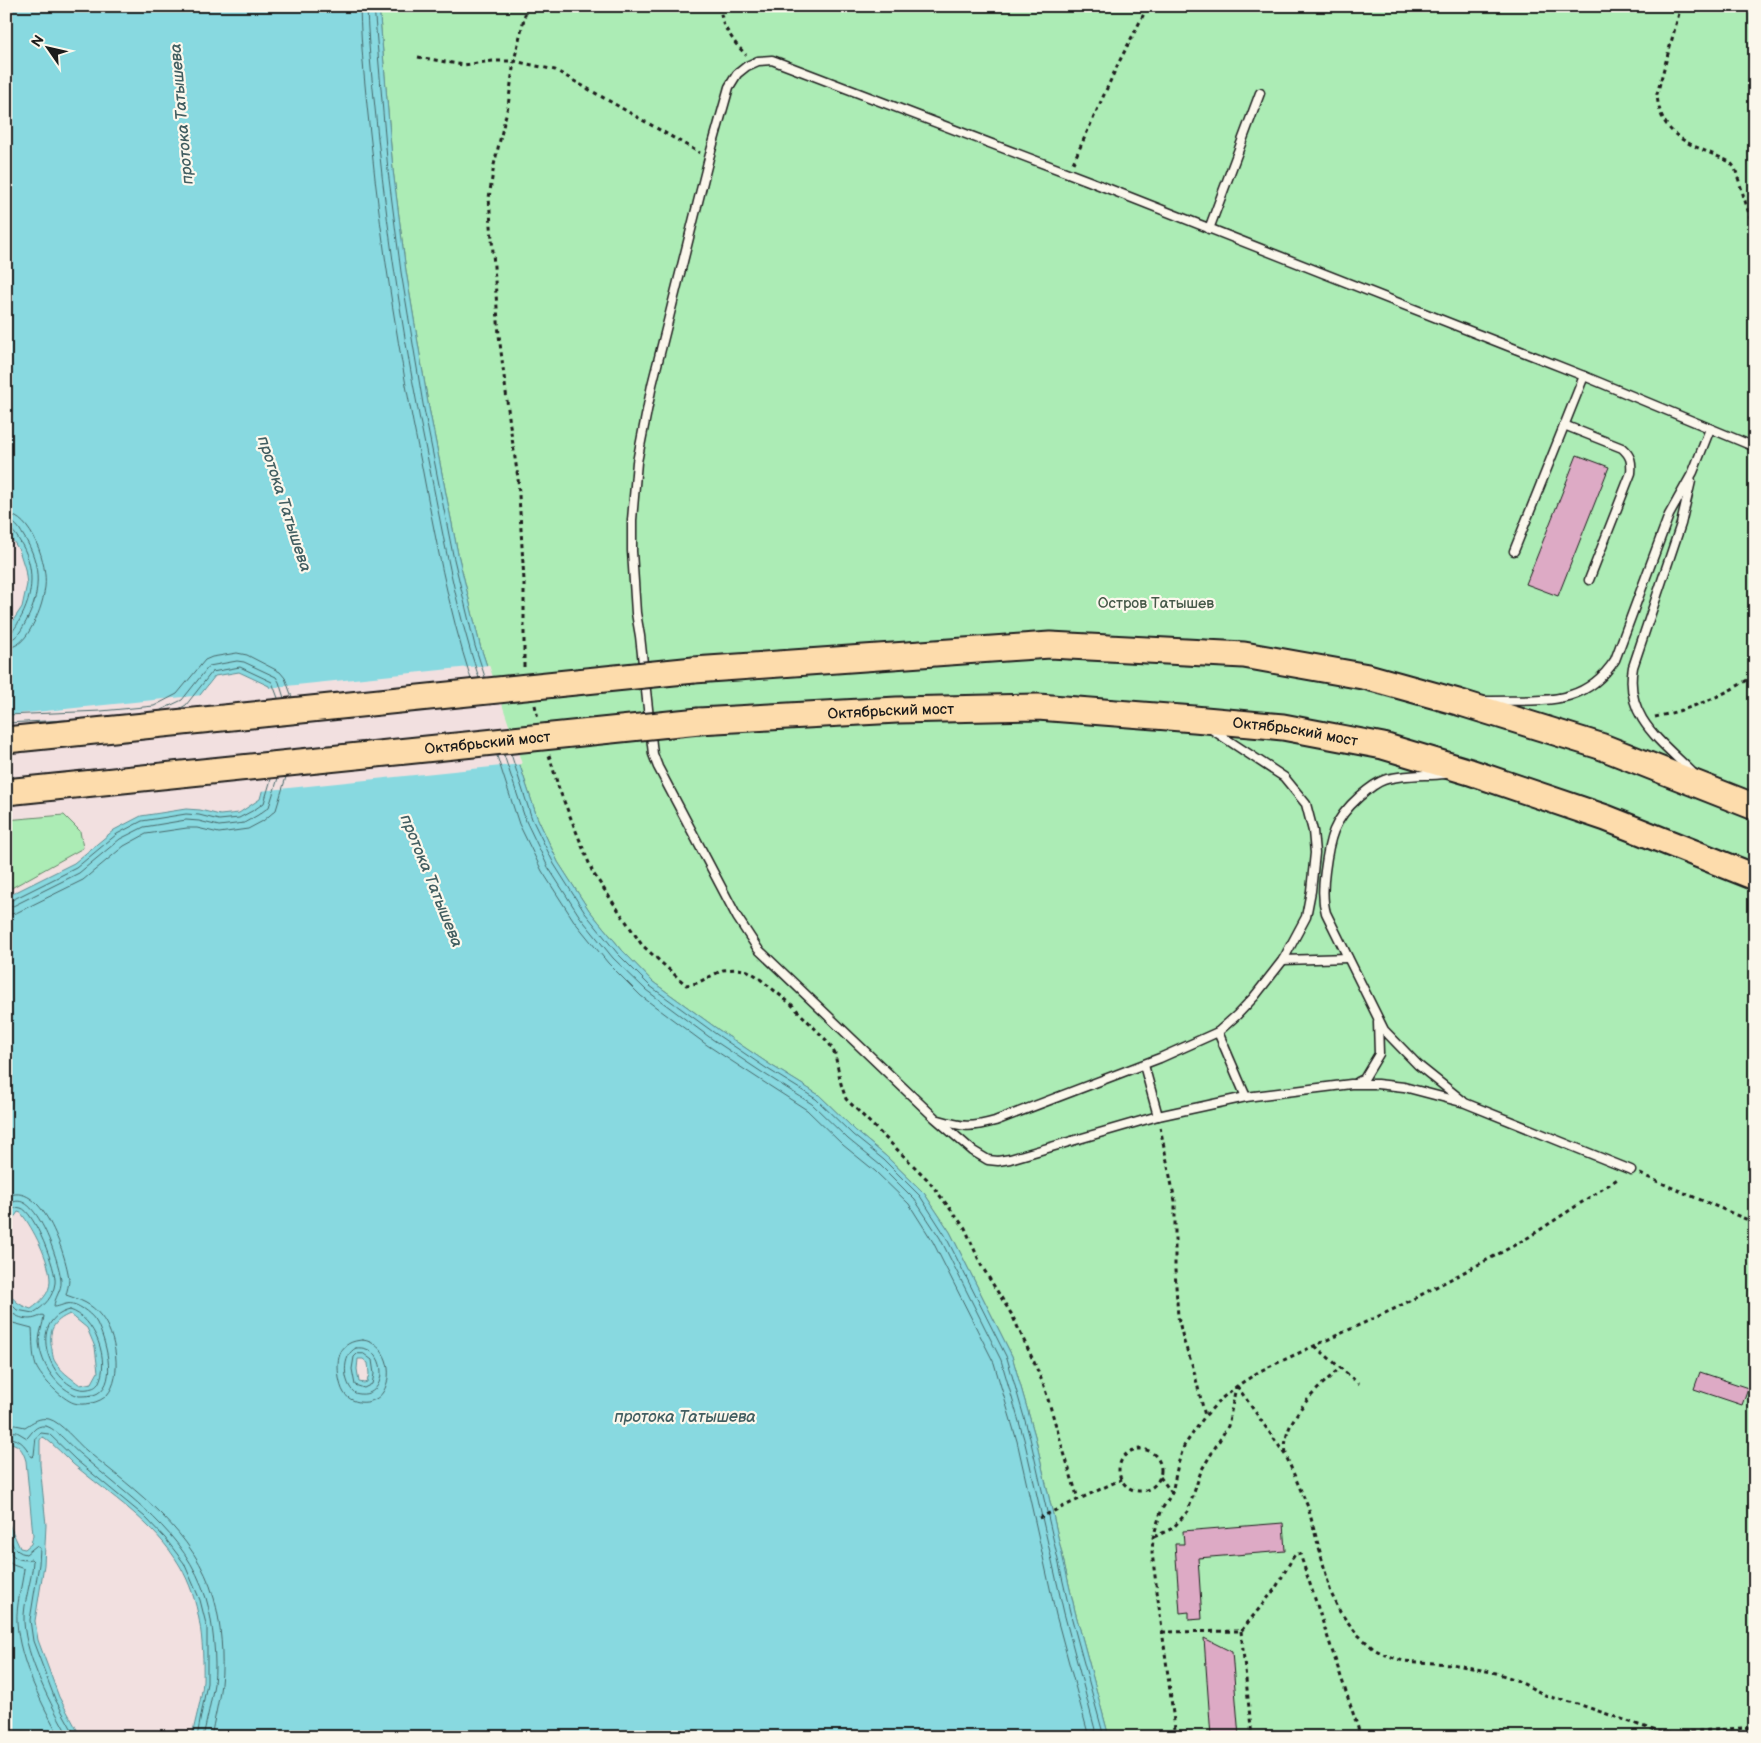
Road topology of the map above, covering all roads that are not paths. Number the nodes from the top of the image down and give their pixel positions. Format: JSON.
{"nodes":[{"id":1,"x":1260,"y":93,"type":"dead end"},
{"id":2,"x":1209,"y":229,"type":"junction"},
{"id":3,"x":1584,"y":376,"type":"junction"},
{"id":4,"x":1564,"y":425,"type":"junction"},
{"id":5,"x":1710,"y":429,"type":"junction"},
{"id":6,"x":1755,"y":447,"type":"edge"},
{"id":7,"x":1693,"y":472,"type":"junction"},
{"id":8,"x":1514,"y":551,"type":"dead end"},
{"id":9,"x":1589,"y":580,"type":"dead end"},
{"id":10,"x":1458,"y":702,"type":"junction"},
{"id":11,"x":1194,"y":718,"type":"junction"},
{"id":12,"x":6,"y":740,"type":"edge"},
{"id":13,"x":1470,"y":772,"type":"junction"},
{"id":14,"x":1706,"y":787,"type":"junction"},
{"id":15,"x":6,"y":792,"type":"edge"},
{"id":16,"x":1755,"y":807,"type":"edge"},
{"id":17,"x":1755,"y":877,"type":"edge"},
{"id":18,"x":1348,"y":958,"type":"junction"},
{"id":19,"x":1282,"y":960,"type":"junction"},
{"id":20,"x":1378,"y":1021,"type":"junction"},
{"id":21,"x":1218,"y":1032,"type":"junction"},
{"id":22,"x":1144,"y":1065,"type":"junction"},
{"id":23,"x":1351,"y":1084,"type":"junction"},
{"id":24,"x":1246,"y":1096,"type":"junction"},
{"id":25,"x":1465,"y":1103,"type":"junction"},
{"id":26,"x":1158,"y":1116,"type":"junction"},
{"id":27,"x":935,"y":1118,"type":"junction"},
{"id":28,"x":1631,"y":1170,"type":"road end"}],
"edges":[{"from":1,"to":2,"type":"lane"},
{"from":2,"to":3,"type":"lane"},
{"from":2,"to":27,"type":"lane"},
{"from":3,"to":4,"type":"lane"},
{"from":3,"to":5,"type":"lane"},
{"from":4,"to":8,"type":"lane"},
{"from":4,"to":9,"type":"lane"},
{"from":5,"to":6,"type":"lane"},
{"from":5,"to":7,"type":"lane"},
{"from":7,"to":10,"type":"lane"},
{"from":7,"to":14,"type":"lane"},
{"from":10,"to":12,"type":"main road","bridge":true},
{"from":10,"to":14,"type":"main road"},
{"from":11,"to":13,"type":"main road","name":"Октябрьский мост"},
{"from":11,"to":15,"type":"main road","name":"Октябрьский мост","bridge":true},
{"from":11,"to":19,"type":"lane"},
{"from":13,"to":17,"type":"main road","name":"Октябрьский мост"},
{"from":13,"to":18,"type":"lane"},
{"from":14,"to":16,"type":"main road"},
{"from":18,"to":19,"type":"lane"},
{"from":18,"to":20,"type":"lane"},
{"from":19,"to":21,"type":"lane"},
{"from":20,"to":23,"type":"lane"},
{"from":20,"to":25,"type":"lane"},
{"from":21,"to":22,"type":"lane"},
{"from":21,"to":24,"type":"lane"},
{"from":22,"to":26,"type":"lane"},
{"from":22,"to":27,"type":"lane"},
{"from":23,"to":24,"type":"lane"},
{"from":23,"to":25,"type":"lane"},
{"from":24,"to":26,"type":"lane"},
{"from":25,"to":28,"type":"lane"},
{"from":26,"to":27,"type":"lane"}]}
